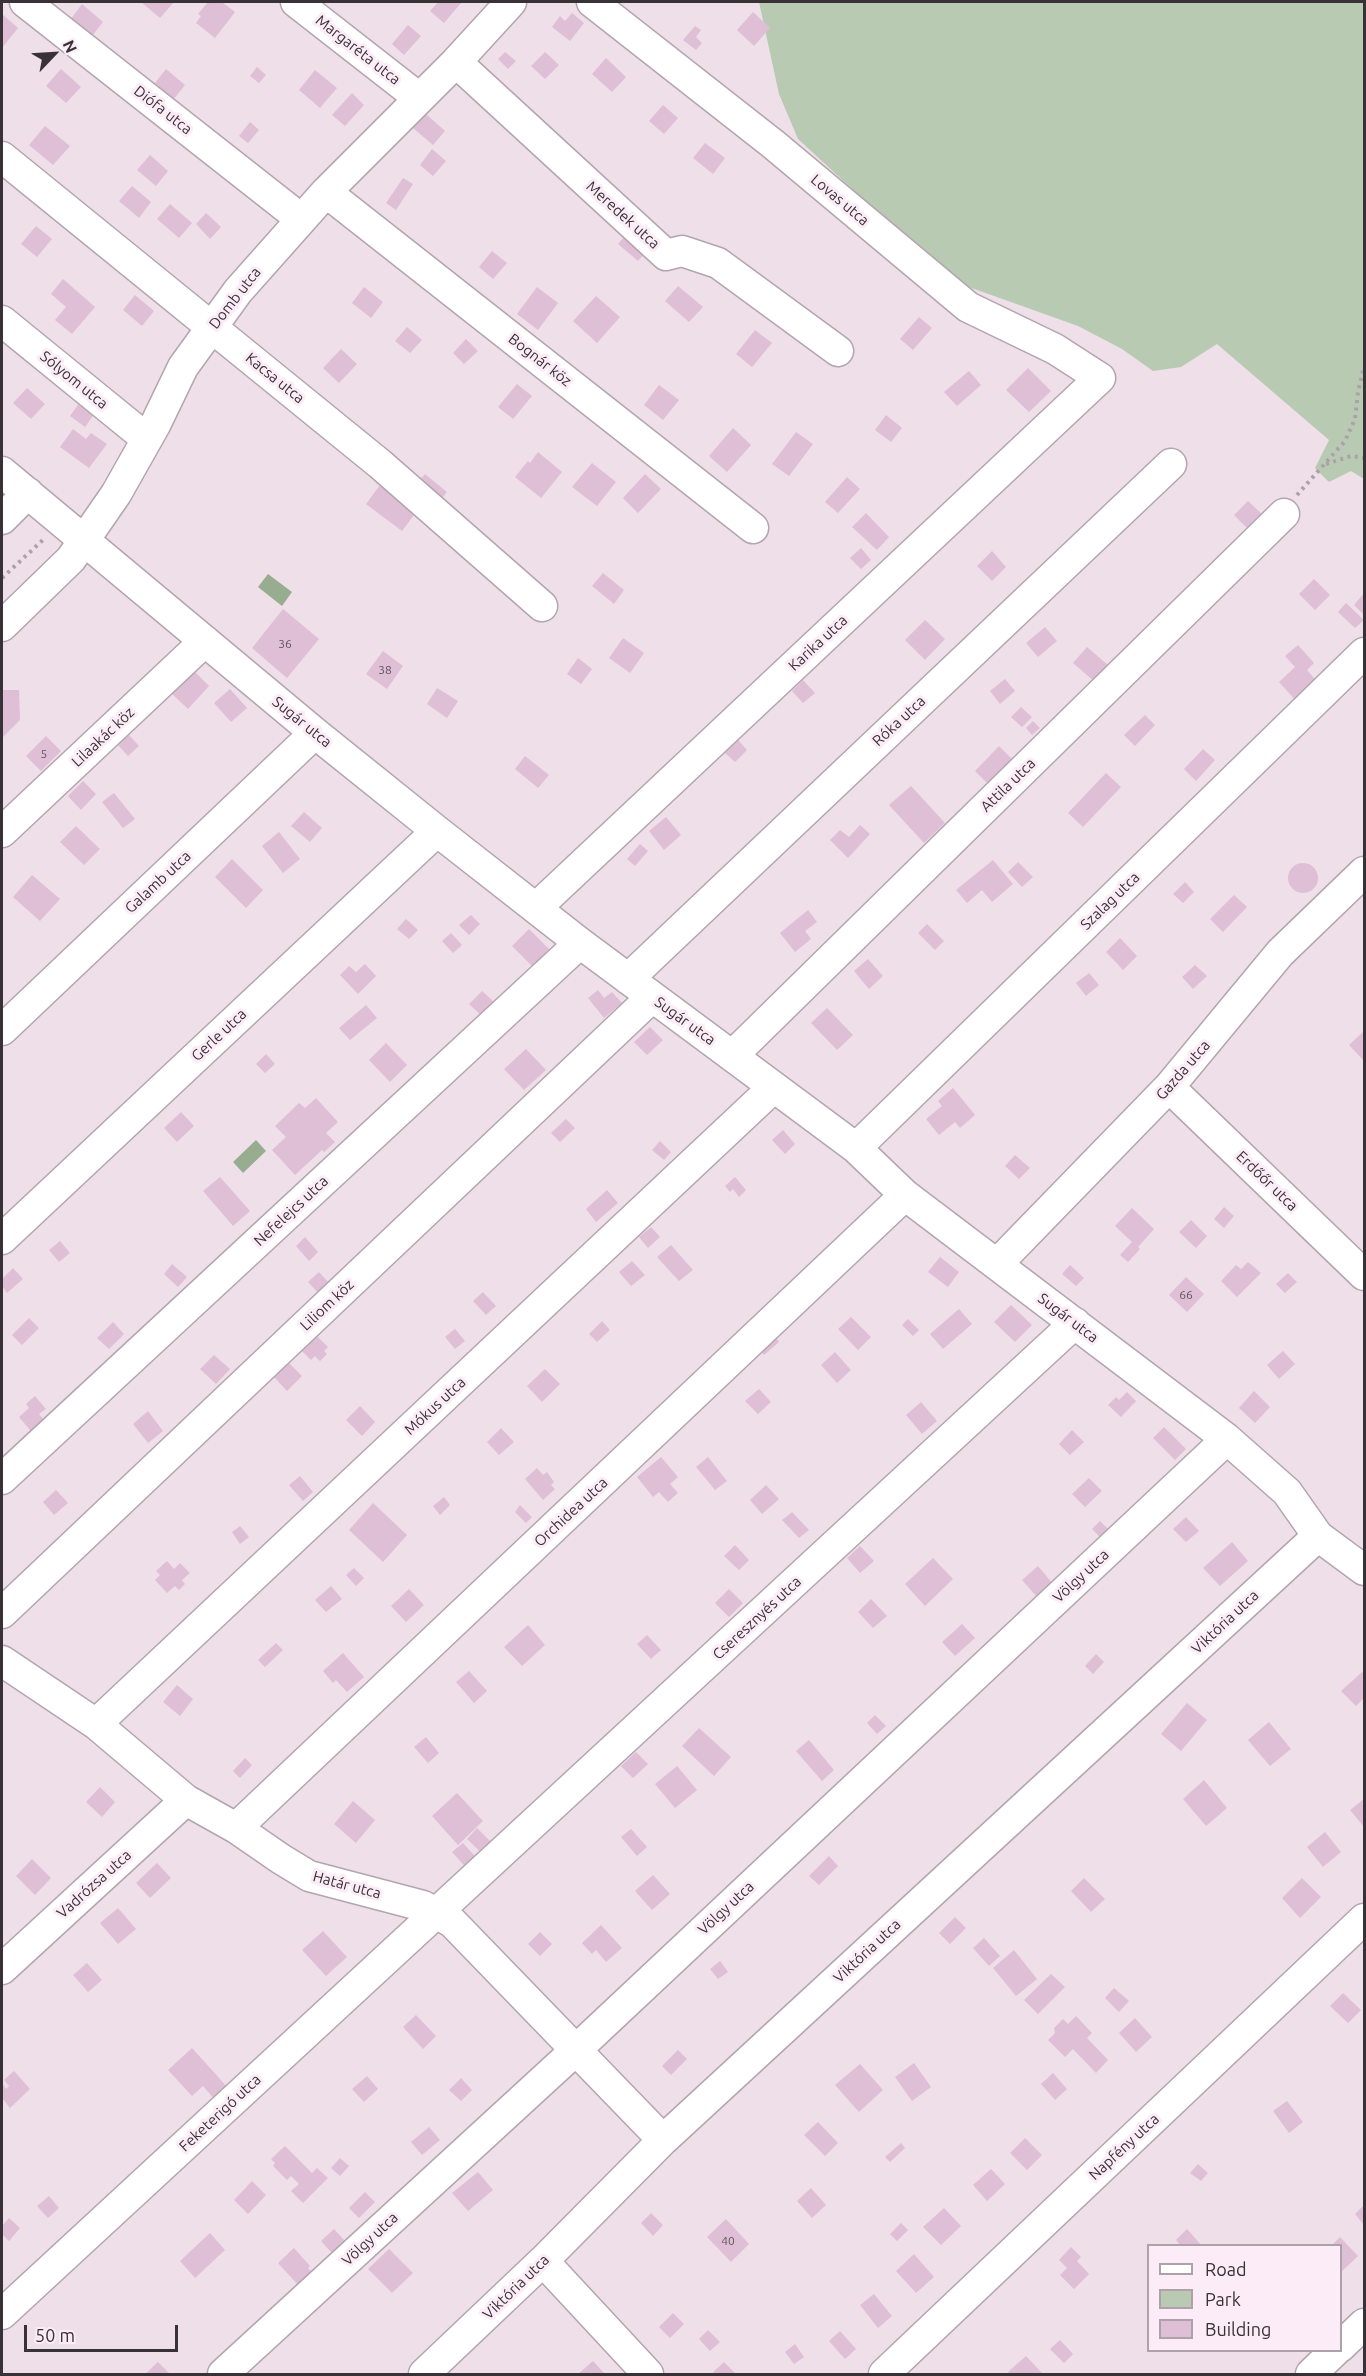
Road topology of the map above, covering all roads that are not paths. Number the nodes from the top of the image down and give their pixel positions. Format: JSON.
{"nodes":[{"id":1,"x":25,"y":2,"type":"edge"},
{"id":2,"x":296,"y":2,"type":"edge"},
{"id":3,"x":511,"y":2,"type":"edge"},
{"id":4,"x":592,"y":2,"type":"edge"},
{"id":5,"x":456,"y":62,"type":"junction"},
{"id":6,"x":419,"y":98,"type":"junction"},
{"id":7,"x":2,"y":157,"type":"edge"},
{"id":8,"x":326,"y":192,"type":"junction"},
{"id":9,"x":301,"y":219,"type":"junction"},
{"id":10,"x":2,"y":321,"type":"edge"},
{"id":11,"x":212,"y":327,"type":"junction"},
{"id":12,"x":838,"y":351,"type":"dead end"},
{"id":13,"x":1100,"y":378,"type":"joint"},
{"id":14,"x":147,"y":440,"type":"junction"},
{"id":15,"x":1171,"y":464,"type":"dead end"},
{"id":16,"x":2,"y":472,"type":"edge"},
{"id":17,"x":28,"y":493,"type":"junction"},
{"id":18,"x":1284,"y":514,"type":"road end"},
{"id":19,"x":2,"y":519,"type":"edge"},
{"id":20,"x":753,"y":528,"type":"dead end"},
{"id":21,"x":84,"y":539,"type":"junction"},
{"id":22,"x":542,"y":606,"type":"dead end"},
{"id":23,"x":2,"y":626,"type":"edge"},
{"id":24,"x":205,"y":641,"type":"junction"},
{"id":25,"x":1365,"y":653,"type":"edge"},
{"id":26,"x":315,"y":733,"type":"junction"},
{"id":27,"x":437,"y":831,"type":"junction"},
{"id":28,"x":2,"y":832,"type":"edge"},
{"id":29,"x":1365,"y":872,"type":"edge"},
{"id":30,"x":536,"y":908,"type":"junction"},
{"id":31,"x":580,"y":943,"type":"junction"},
{"id":32,"x":628,"y":979,"type":"junction"},
{"id":33,"x":652,"y":997,"type":"junction"},
{"id":34,"x":2,"y":1030,"type":"edge"},
{"id":35,"x":732,"y":1056,"type":"junction"},
{"id":36,"x":1169,"y":1087,"type":"junction"},
{"id":37,"x":774,"y":1088,"type":"junction"},
{"id":38,"x":856,"y":1148,"type":"junction"},
{"id":39,"x":905,"y":1196,"type":"junction"},
{"id":40,"x":2,"y":1239,"type":"edge"},
{"id":41,"x":997,"y":1264,"type":"junction"},
{"id":42,"x":1365,"y":1275,"type":"edge"},
{"id":43,"x":1075,"y":1323,"type":"junction"},
{"id":44,"x":1227,"y":1439,"type":"junction"},
{"id":45,"x":2,"y":1479,"type":"edge"},
{"id":46,"x":1318,"y":1536,"type":"junction"},
{"id":47,"x":1365,"y":1570,"type":"edge"},
{"id":48,"x":2,"y":1613,"type":"edge"},
{"id":49,"x":2,"y":1661,"type":"edge"},
{"id":50,"x":96,"y":1724,"type":"junction"},
{"id":51,"x":186,"y":1800,"type":"junction"},
{"id":52,"x":236,"y":1828,"type":"junction"},
{"id":53,"x":438,"y":1913,"type":"junction"},
{"id":54,"x":1365,"y":1919,"type":"edge"},
{"id":55,"x":2,"y":1969,"type":"edge"},
{"id":56,"x":577,"y":2049,"type":"junction"},
{"id":57,"x":663,"y":2140,"type":"junction"},
{"id":58,"x":543,"y":2260,"type":"junction"},
{"id":59,"x":2,"y":2314,"type":"edge"},
{"id":60,"x":1365,"y":2324,"type":"edge"},
{"id":61,"x":1342,"y":2346,"type":"edge"},
{"id":62,"x":1334,"y":2352,"type":"edge"},
{"id":63,"x":223,"y":2374,"type":"edge"},
{"id":64,"x":424,"y":2374,"type":"edge"},
{"id":65,"x":648,"y":2374,"type":"edge"},
{"id":66,"x":884,"y":2374,"type":"edge"},
{"id":67,"x":1311,"y":2374,"type":"edge"}],
"edges":[{"from":1,"to":9,"type":"street","name":"Diófa utca"},
{"from":2,"to":6,"type":"street","name":"Margaréta utca"},
{"from":3,"to":5,"type":"street","name":"Domb utca"},
{"from":4,"to":13,"type":"street","name":"Lovas utca"},
{"from":5,"to":6,"type":"street","name":"Domb utca"},
{"from":5,"to":12,"type":"street","name":"Meredek utca"},
{"from":6,"to":8,"type":"street","name":"Domb utca"},
{"from":7,"to":11,"type":"street","name":"Kacsa utca"},
{"from":8,"to":9,"type":"street","name":"Domb utca"},
{"from":8,"to":20,"type":"street","name":"Bognár köz"},
{"from":9,"to":11,"type":"street","name":"Domb utca"},
{"from":10,"to":14,"type":"street","name":"Sólyom utca"},
{"from":11,"to":14,"type":"street","name":"Domb utca"},
{"from":11,"to":22,"type":"street","name":"Kacsa utca"},
{"from":13,"to":30,"type":"street","name":"Karika utca"},
{"from":14,"to":21,"type":"street","name":"Domb utca"},
{"from":15,"to":32,"type":"street","name":"Róka utca"},
{"from":16,"to":17,"type":"street","name":"Sugár utca"},
{"from":17,"to":19,"type":"street"},
{"from":17,"to":21,"type":"street","name":"Sugár utca"},
{"from":18,"to":35,"type":"street","name":"Attila utca"},
{"from":21,"to":23,"type":"street","name":"Domb utca"},
{"from":21,"to":24,"type":"street","name":"Sugár utca"},
{"from":24,"to":26,"type":"street","name":"Sugár utca"},
{"from":24,"to":28,"type":"street","name":"Lilaakác köz"},
{"from":25,"to":38,"type":"street","name":"Szalag utca"},
{"from":26,"to":27,"type":"street","name":"Sugár utca"},
{"from":26,"to":34,"type":"street","name":"Galamb utca"},
{"from":27,"to":30,"type":"street","name":"Sugár utca"},
{"from":27,"to":40,"type":"street","name":"Gerle utca"},
{"from":29,"to":36,"type":"street","name":"Gazda utca"},
{"from":30,"to":31,"type":"street","name":"Sugár utca"},
{"from":31,"to":32,"type":"street","name":"Sugár utca"},
{"from":31,"to":45,"type":"street","name":"Nefelejcs utca"},
{"from":32,"to":33,"type":"street","name":"Sugár utca"},
{"from":33,"to":35,"type":"street","name":"Sugár utca"},
{"from":33,"to":48,"type":"street","name":"Liliom köz"},
{"from":35,"to":37,"type":"street","name":"Sugár utca"},
{"from":36,"to":41,"type":"street","name":"Gazda utca"},
{"from":36,"to":42,"type":"street","name":"Erdőőr utca"},
{"from":37,"to":38,"type":"street","name":"Sugár utca"},
{"from":37,"to":50,"type":"street","name":"Mókus utca"},
{"from":38,"to":39,"type":"street","name":"Sugár utca"},
{"from":39,"to":41,"type":"street","name":"Sugár utca"},
{"from":39,"to":52,"type":"street","name":"Orchidea utca"},
{"from":41,"to":43,"type":"street","name":"Sugár utca"},
{"from":43,"to":44,"type":"street","name":"Sugár utca"},
{"from":43,"to":53,"type":"street","name":"Cseresznyés utca"},
{"from":44,"to":46,"type":"street","name":"Sugár utca"},
{"from":44,"to":56,"type":"street","name":"Völgy utca"},
{"from":46,"to":47,"type":"street","name":"Sugár utca"},
{"from":46,"to":57,"type":"street","name":"Viktória utca"},
{"from":49,"to":50,"type":"street","name":"Határ utca"},
{"from":50,"to":51,"type":"street","name":"Határ utca"},
{"from":51,"to":52,"type":"street","name":"Határ utca"},
{"from":51,"to":55,"type":"street","name":"Vadrózsa utca"},
{"from":52,"to":53,"type":"street","name":"Határ utca"},
{"from":53,"to":56,"type":"street","name":"Határ utca"},
{"from":53,"to":59,"type":"street","name":"Feketerigó utca"},
{"from":54,"to":66,"type":"street","name":"Napfény utca"},
{"from":56,"to":57,"type":"street","name":"Határ utca"},
{"from":56,"to":63,"type":"street","name":"Völgy utca"},
{"from":57,"to":58,"type":"street","name":"Viktória utca"},
{"from":58,"to":64,"type":"street","name":"Viktória utca"},
{"from":58,"to":65,"type":"street"},
{"from":60,"to":61,"type":"street"},
{"from":62,"to":67,"type":"street"}]}
